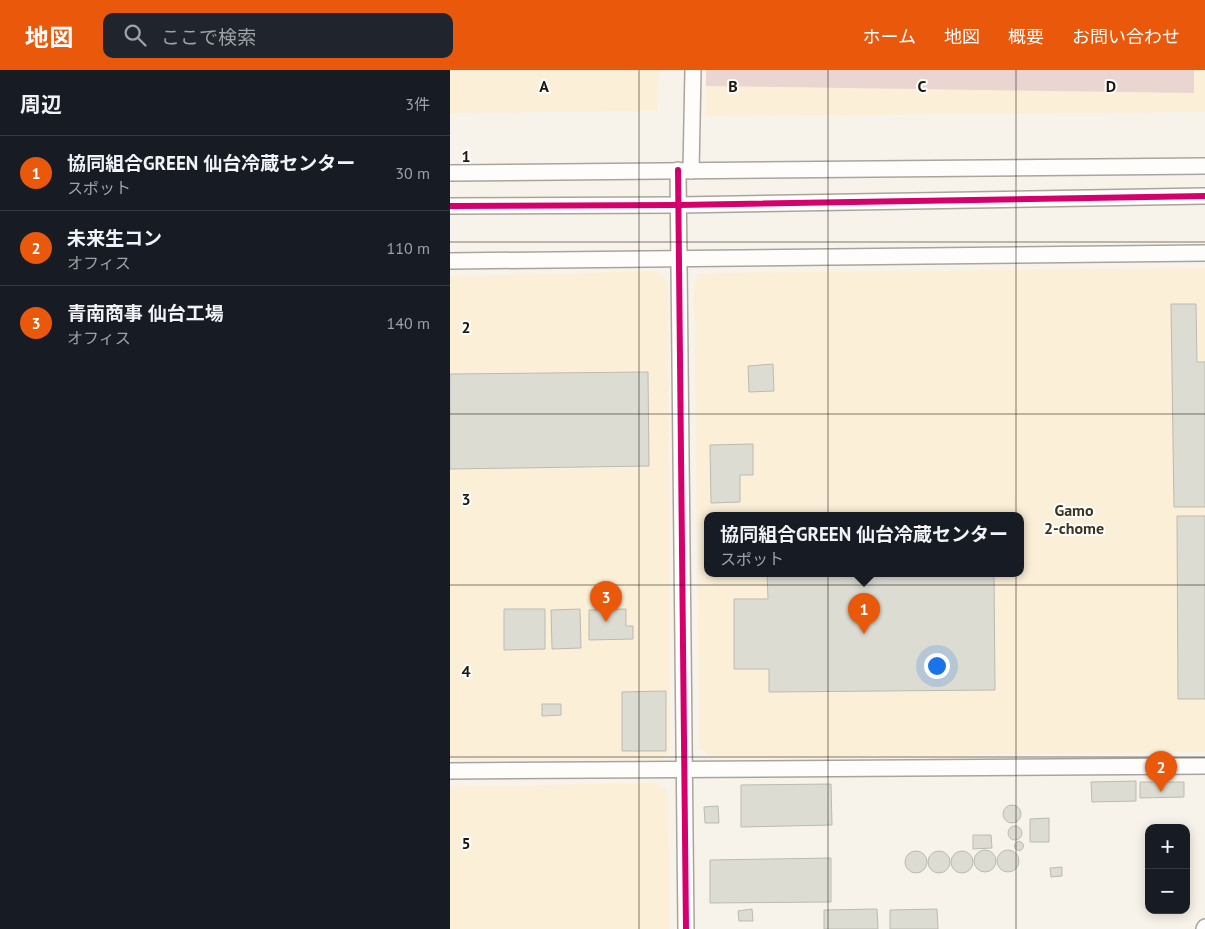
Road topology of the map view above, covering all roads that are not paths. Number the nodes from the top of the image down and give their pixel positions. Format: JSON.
{"nodes":[{"id":1,"x":693,"y":70,"type":"edge"},
{"id":2,"x":1205,"y":166,"type":"edge"},
{"id":3,"x":685,"y":171,"type":"junction"},
{"id":4,"x":450,"y":173,"type":"edge"},
{"id":5,"x":1205,"y":196,"type":"edge"},
{"id":6,"x":679,"y":205,"type":"junction"},
{"id":7,"x":450,"y":206,"type":"edge"},
{"id":8,"x":1205,"y":253,"type":"edge"},
{"id":9,"x":680,"y":259,"type":"junction"},
{"id":10,"x":450,"y":261,"type":"edge"},
{"id":11,"x":1205,"y":766,"type":"edge"},
{"id":12,"x":685,"y":770,"type":"junction"},
{"id":13,"x":450,"y":771,"type":"edge"},
{"id":14,"x":686,"y":929,"type":"edge"}],
"edges":[{"from":1,"to":3,"type":"street"},
{"from":2,"to":3,"type":"street"},
{"from":3,"to":4,"type":"street"},
{"from":3,"to":6,"type":"street"},
{"from":5,"to":6,"type":"street"},
{"from":6,"to":7,"type":"street"},
{"from":6,"to":9,"type":"street"},
{"from":8,"to":9,"type":"street"},
{"from":9,"to":10,"type":"street"},
{"from":9,"to":12,"type":"street"},
{"from":11,"to":12,"type":"street"},
{"from":12,"to":13,"type":"street"},
{"from":12,"to":14,"type":"street"}]}
